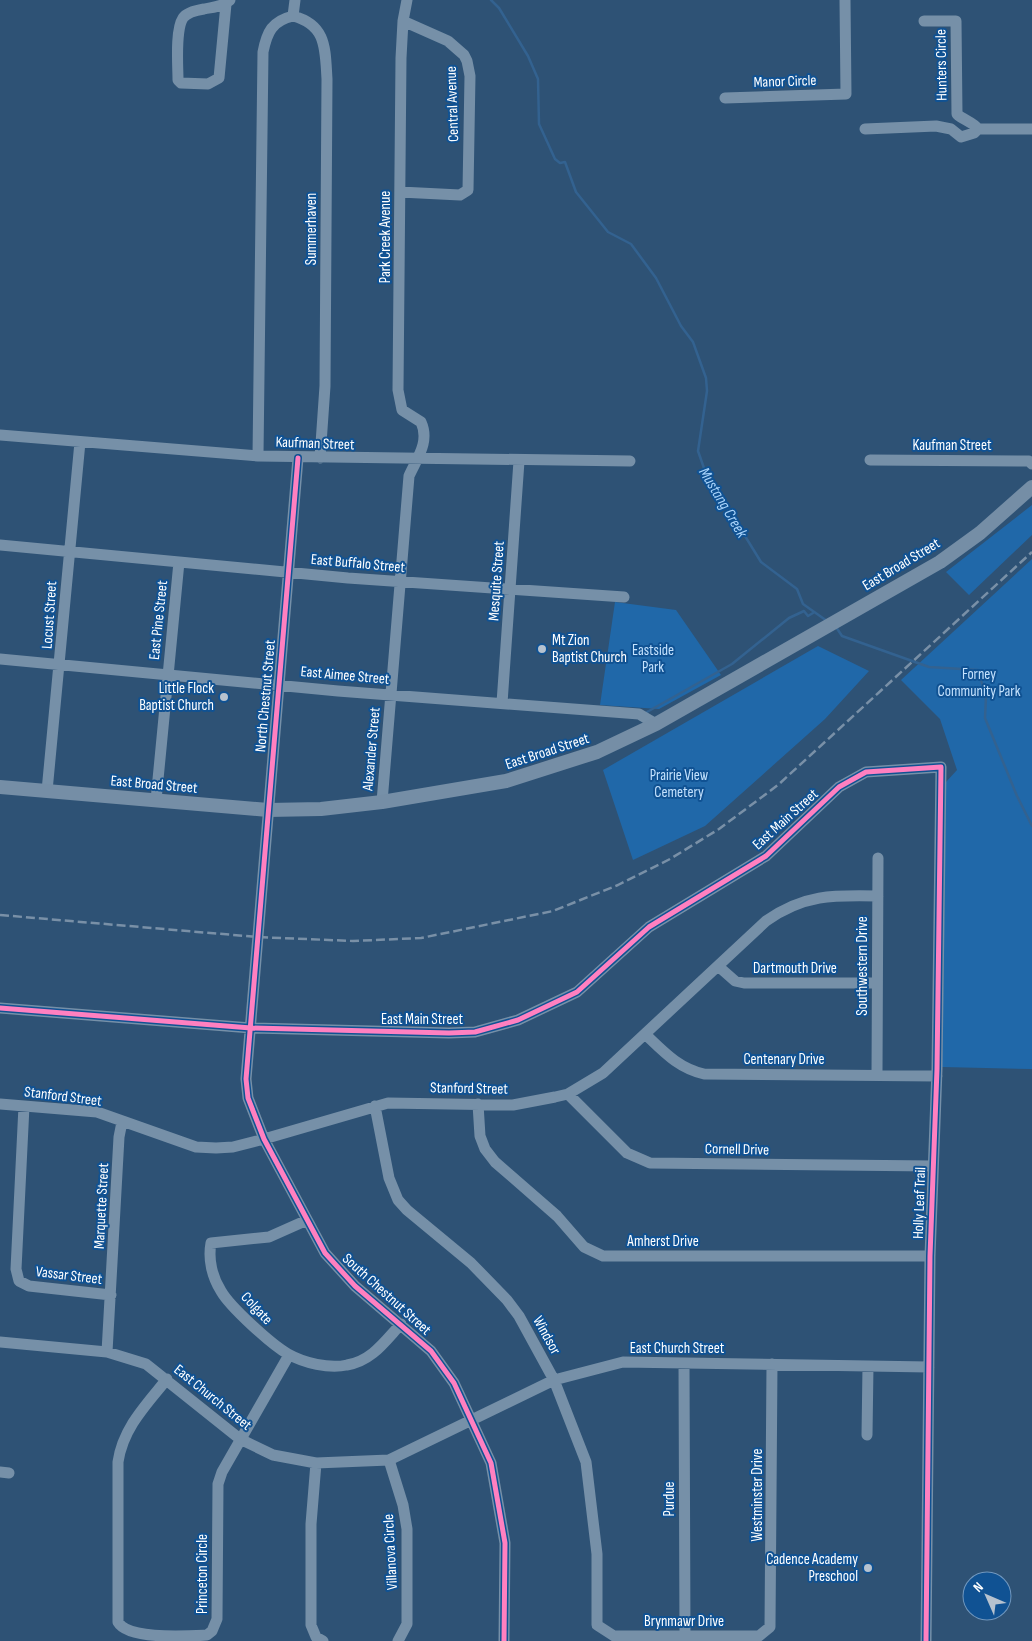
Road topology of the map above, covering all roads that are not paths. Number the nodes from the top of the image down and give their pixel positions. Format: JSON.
{"nodes":[{"id":1,"x":295,"y":0,"type":"edge"},
{"id":2,"x":407,"y":0,"type":"edge"},
{"id":3,"x":845,"y":0,"type":"edge"},
{"id":4,"x":228,"y":2,"type":"edge"},
{"id":5,"x":293,"y":16,"type":"junction"},
{"id":6,"x":403,"y":21,"type":"junction"},
{"id":7,"x":924,"y":21,"type":"dead end"},
{"id":8,"x":724,"y":98,"type":"dead end"},
{"id":9,"x":865,"y":129,"type":"dead end"},
{"id":10,"x":978,"y":129,"type":"junction"},
{"id":11,"x":1032,"y":129,"type":"edge"},
{"id":12,"x":400,"y":192,"type":"junction"},
{"id":13,"x":0,"y":435,"type":"edge"},
{"id":14,"x":80,"y":442,"type":"junction"},
{"id":15,"x":258,"y":456,"type":"junction"},
{"id":16,"x":298,"y":458,"type":"junction"},
{"id":17,"x":320,"y":458,"type":"junction"},
{"id":18,"x":416,"y":460,"type":"junction"},
{"id":19,"x":870,"y":460,"type":"dead end"},
{"id":20,"x":519,"y":461,"type":"junction"},
{"id":21,"x":630,"y":461,"type":"dead end"},
{"id":22,"x":1032,"y":464,"type":"edge"},
{"id":23,"x":1032,"y":487,"type":"edge"},
{"id":24,"x":0,"y":545,"type":"edge"},
{"id":25,"x":68,"y":551,"type":"junction"},
{"id":26,"x":179,"y":562,"type":"junction"},
{"id":27,"x":289,"y":572,"type":"junction"},
{"id":28,"x":399,"y":582,"type":"junction"},
{"id":29,"x":511,"y":589,"type":"junction"},
{"id":30,"x":624,"y":597,"type":"dead end"},
{"id":31,"x":0,"y":659,"type":"edge"},
{"id":32,"x":60,"y":664,"type":"junction"},
{"id":33,"x":167,"y":674,"type":"junction"},
{"id":34,"x":279,"y":685,"type":"junction"},
{"id":35,"x":390,"y":694,"type":"junction"},
{"id":36,"x":502,"y":703,"type":"junction"},
{"id":37,"x":656,"y":724,"type":"junction"},
{"id":38,"x":941,"y":766,"type":"joint"},
{"id":39,"x":0,"y":787,"type":"edge"},
{"id":40,"x":46,"y":791,"type":"junction"},
{"id":41,"x":156,"y":800,"type":"junction"},
{"id":42,"x":382,"y":802,"type":"junction"},
{"id":43,"x":268,"y":810,"type":"junction"},
{"id":44,"x":878,"y":858,"type":"dead end"},
{"id":45,"x":878,"y":896,"type":"junction"},
{"id":46,"x":257,"y":937,"type":"joint"},
{"id":47,"x":718,"y":966,"type":"junction"},
{"id":48,"x":877,"y":983,"type":"junction"},
{"id":49,"x":0,"y":1008,"type":"edge"},
{"id":50,"x":251,"y":1028,"type":"junction"},
{"id":51,"x":645,"y":1034,"type":"junction"},
{"id":52,"x":877,"y":1074,"type":"junction"},
{"id":53,"x":937,"y":1076,"type":"junction"},
{"id":54,"x":568,"y":1094,"type":"junction"},
{"id":55,"x":0,"y":1104,"type":"edge"},
{"id":56,"x":478,"y":1104,"type":"junction"},
{"id":57,"x":24,"y":1106,"type":"junction"},
{"id":58,"x":375,"y":1106,"type":"junction"},
{"id":59,"x":122,"y":1122,"type":"junction"},
{"id":60,"x":264,"y":1139,"type":"junction"},
{"id":61,"x":933,"y":1166,"type":"junction"},
{"id":62,"x":305,"y":1221,"type":"junction"},
{"id":63,"x":930,"y":1256,"type":"junction"},
{"id":64,"x":111,"y":1295,"type":"junction"},
{"id":65,"x":401,"y":1324,"type":"junction"},
{"id":66,"x":0,"y":1342,"type":"edge"},
{"id":67,"x":107,"y":1352,"type":"junction"},
{"id":68,"x":289,"y":1355,"type":"junction"},
{"id":69,"x":684,"y":1363,"type":"junction"},
{"id":70,"x":772,"y":1364,"type":"junction"},
{"id":71,"x":868,"y":1366,"type":"junction"},
{"id":72,"x":929,"y":1367,"type":"junction"},
{"id":73,"x":167,"y":1379,"type":"junction"},
{"id":74,"x":554,"y":1380,"type":"junction"},
{"id":75,"x":471,"y":1421,"type":"junction"},
{"id":76,"x":867,"y":1435,"type":"dead end"},
{"id":77,"x":240,"y":1439,"type":"junction"},
{"id":78,"x":388,"y":1460,"type":"junction"},
{"id":79,"x":316,"y":1463,"type":"junction"},
{"id":80,"x":597,"y":1625,"type":"joint"},
{"id":81,"x":770,"y":1627,"type":"joint"},
{"id":82,"x":685,"y":1636,"type":"junction"},
{"id":83,"x":323,"y":1641,"type":"edge"},
{"id":84,"x":398,"y":1641,"type":"edge"},
{"id":85,"x":504,"y":1641,"type":"edge"},
{"id":86,"x":926,"y":1641,"type":"edge"}],
"edges":[{"from":1,"to":5,"type":"street"},
{"from":2,"to":6,"type":"street","name":"Park Creek Avenue"},
{"from":3,"to":8,"type":"street","name":"Manor Circle"},
{"from":4,"to":4,"type":"street"},
{"from":5,"to":15,"type":"street"},
{"from":5,"to":17,"type":"street","name":"Summerhaven"},
{"from":6,"to":12,"type":"street","name":"Park Creek Avenue"},
{"from":6,"to":12,"type":"street","name":"Central Avenue"},
{"from":7,"to":10,"type":"street","name":"Hunters Circle"},
{"from":9,"to":10,"type":"street"},
{"from":10,"to":11,"type":"street"},
{"from":12,"to":18,"type":"street","name":"Park Creek Avenue"},
{"from":13,"to":14,"type":"street","name":"Kaufman Street"},
{"from":14,"to":15,"type":"street","name":"Kaufman Street"},
{"from":14,"to":25,"type":"street","name":"Locust Street"},
{"from":15,"to":16,"type":"street","name":"Kaufman Street"},
{"from":16,"to":17,"type":"street","name":"Kaufman Street"},
{"from":16,"to":27,"type":"street","name":"North Chestnut Street"},
{"from":17,"to":18,"type":"street","name":"Kaufman Street"},
{"from":18,"to":20,"type":"street","name":"Kaufman Street"},
{"from":18,"to":28,"type":"street","name":"Alexander Street"},
{"from":19,"to":22,"type":"street","name":"Kaufman Street"},
{"from":20,"to":21,"type":"street","name":"Kaufman Street"},
{"from":20,"to":29,"type":"street","name":"Mesquite Street"},
{"from":23,"to":37,"type":"main road","name":"East Broad Street"},
{"from":24,"to":25,"type":"street","name":"East Buffalo Street"},
{"from":25,"to":26,"type":"street","name":"East Buffalo Street"},
{"from":25,"to":32,"type":"street","name":"Locust Street"},
{"from":26,"to":27,"type":"street","name":"East Buffalo Street"},
{"from":26,"to":33,"type":"street","name":"East Pine Street"},
{"from":27,"to":28,"type":"street","name":"East Buffalo Street"},
{"from":27,"to":34,"type":"street","name":"North Chestnut Street"},
{"from":28,"to":29,"type":"street","name":"East Buffalo Street"},
{"from":28,"to":35,"type":"street","name":"Alexander Street"},
{"from":29,"to":30,"type":"street","name":"East Buffalo Street"},
{"from":29,"to":36,"type":"street","name":"Mesquite Street"},
{"from":31,"to":32,"type":"street","name":"East Aimee Street"},
{"from":32,"to":33,"type":"street","name":"East Aimee Street"},
{"from":32,"to":40,"type":"street","name":"Locust Street"},
{"from":33,"to":34,"type":"street","name":"East Aimee Street"},
{"from":33,"to":41,"type":"street","name":"East Pine Street"},
{"from":34,"to":35,"type":"street","name":"East Aimee Street"},
{"from":34,"to":43,"type":"street","name":"North Chestnut Street"},
{"from":35,"to":36,"type":"street","name":"East Aimee Street"},
{"from":35,"to":42,"type":"street","name":"Alexander Street"},
{"from":36,"to":37,"type":"street","name":"East Aimee Street"},
{"from":37,"to":42,"type":"main road","name":"East Broad Street"},
{"from":38,"to":50,"type":"street","name":"East Main Street"},
{"from":38,"to":53,"type":"street","name":"Holly Leaf Trail"},
{"from":39,"to":40,"type":"main road","name":"East Broad Street"},
{"from":40,"to":41,"type":"main road","name":"East Broad Street"},
{"from":41,"to":43,"type":"main road","name":"East Broad Street"},
{"from":42,"to":43,"type":"main road","name":"East Broad Street"},
{"from":43,"to":46,"type":"street","name":"North Chestnut Street"},
{"from":44,"to":45,"type":"street","name":"Southwestern Drive"},
{"from":45,"to":47,"type":"street","name":"Stanford Street"},
{"from":45,"to":48,"type":"street","name":"Southwestern Drive"},
{"from":46,"to":50,"type":"street","name":"South Chestnut Street"},
{"from":47,"to":48,"type":"street","name":"Dartmouth Drive"},
{"from":47,"to":51,"type":"street","name":"Stanford Street"},
{"from":48,"to":52,"type":"street","name":"Southwestern Drive"},
{"from":49,"to":50,"type":"street","name":"East Main Street"},
{"from":50,"to":60,"type":"street","name":"South Chestnut Street"},
{"from":51,"to":52,"type":"street","name":"Centenary Drive"},
{"from":51,"to":54,"type":"street","name":"Stanford Street"},
{"from":52,"to":53,"type":"street","name":"Centenary Drive"},
{"from":53,"to":61,"type":"street","name":"Holly Leaf Trail"},
{"from":54,"to":56,"type":"street","name":"Stanford Street"},
{"from":54,"to":61,"type":"street","name":"Cornell Drive"},
{"from":55,"to":57,"type":"street","name":"Stanford Street"},
{"from":56,"to":58,"type":"street","name":"Stanford Street"},
{"from":56,"to":63,"type":"street","name":"Amherst Drive"},
{"from":57,"to":59,"type":"street","name":"Stanford Street"},
{"from":57,"to":64,"type":"street","name":"Vassar Street"},
{"from":58,"to":60,"type":"street","name":"Stanford Street"},
{"from":58,"to":74,"type":"street","name":"Windsor"},
{"from":59,"to":60,"type":"street","name":"Stanford Street"},
{"from":59,"to":64,"type":"street","name":"Marquette Street"},
{"from":60,"to":62,"type":"street","name":"South Chestnut Street"},
{"from":61,"to":63,"type":"street","name":"Holly Leaf Trail"},
{"from":62,"to":65,"type":"street","name":"South Chestnut Street"},
{"from":62,"to":68,"type":"street","name":"Colgate"},
{"from":63,"to":72,"type":"street","name":"Holly Leaf Trail"},
{"from":64,"to":67,"type":"street","name":"Marquette Street"},
{"from":65,"to":68,"type":"street","name":"Colgate"},
{"from":65,"to":75,"type":"street","name":"South Chestnut Street"},
{"from":66,"to":67,"type":"street","name":"East Church Street"},
{"from":67,"to":73,"type":"street","name":"East Church Street"},
{"from":68,"to":77,"type":"street","name":"Princeton Circle"},
{"from":69,"to":70,"type":"street","name":"East Church Street"},
{"from":69,"to":74,"type":"street","name":"East Church Street"},
{"from":69,"to":82,"type":"street","name":"Purdue"},
{"from":70,"to":71,"type":"street","name":"East Church Street"},
{"from":70,"to":81,"type":"street","name":"Westminster Drive"},
{"from":71,"to":72,"type":"street","name":"East Church Street"},
{"from":71,"to":76,"type":"street"},
{"from":72,"to":86,"type":"street","name":"Holly Leaf Trail"},
{"from":73,"to":77,"type":"street","name":"East Church Street"},
{"from":73,"to":77,"type":"street","name":"Princeton Circle"},
{"from":74,"to":75,"type":"street","name":"East Church Street"},
{"from":74,"to":80,"type":"street","name":"Windsor"},
{"from":75,"to":78,"type":"street","name":"East Church Street"},
{"from":75,"to":85,"type":"street","name":"South Chestnut Street"},
{"from":77,"to":79,"type":"street","name":"East Church Street"},
{"from":78,"to":79,"type":"street","name":"East Church Street"},
{"from":78,"to":84,"type":"street","name":"Villanova Circle"},
{"from":79,"to":83,"type":"street"},
{"from":80,"to":82,"type":"street","name":"Brynmawr Drive"},
{"from":81,"to":82,"type":"street","name":"Brynmawr Drive"}]}
